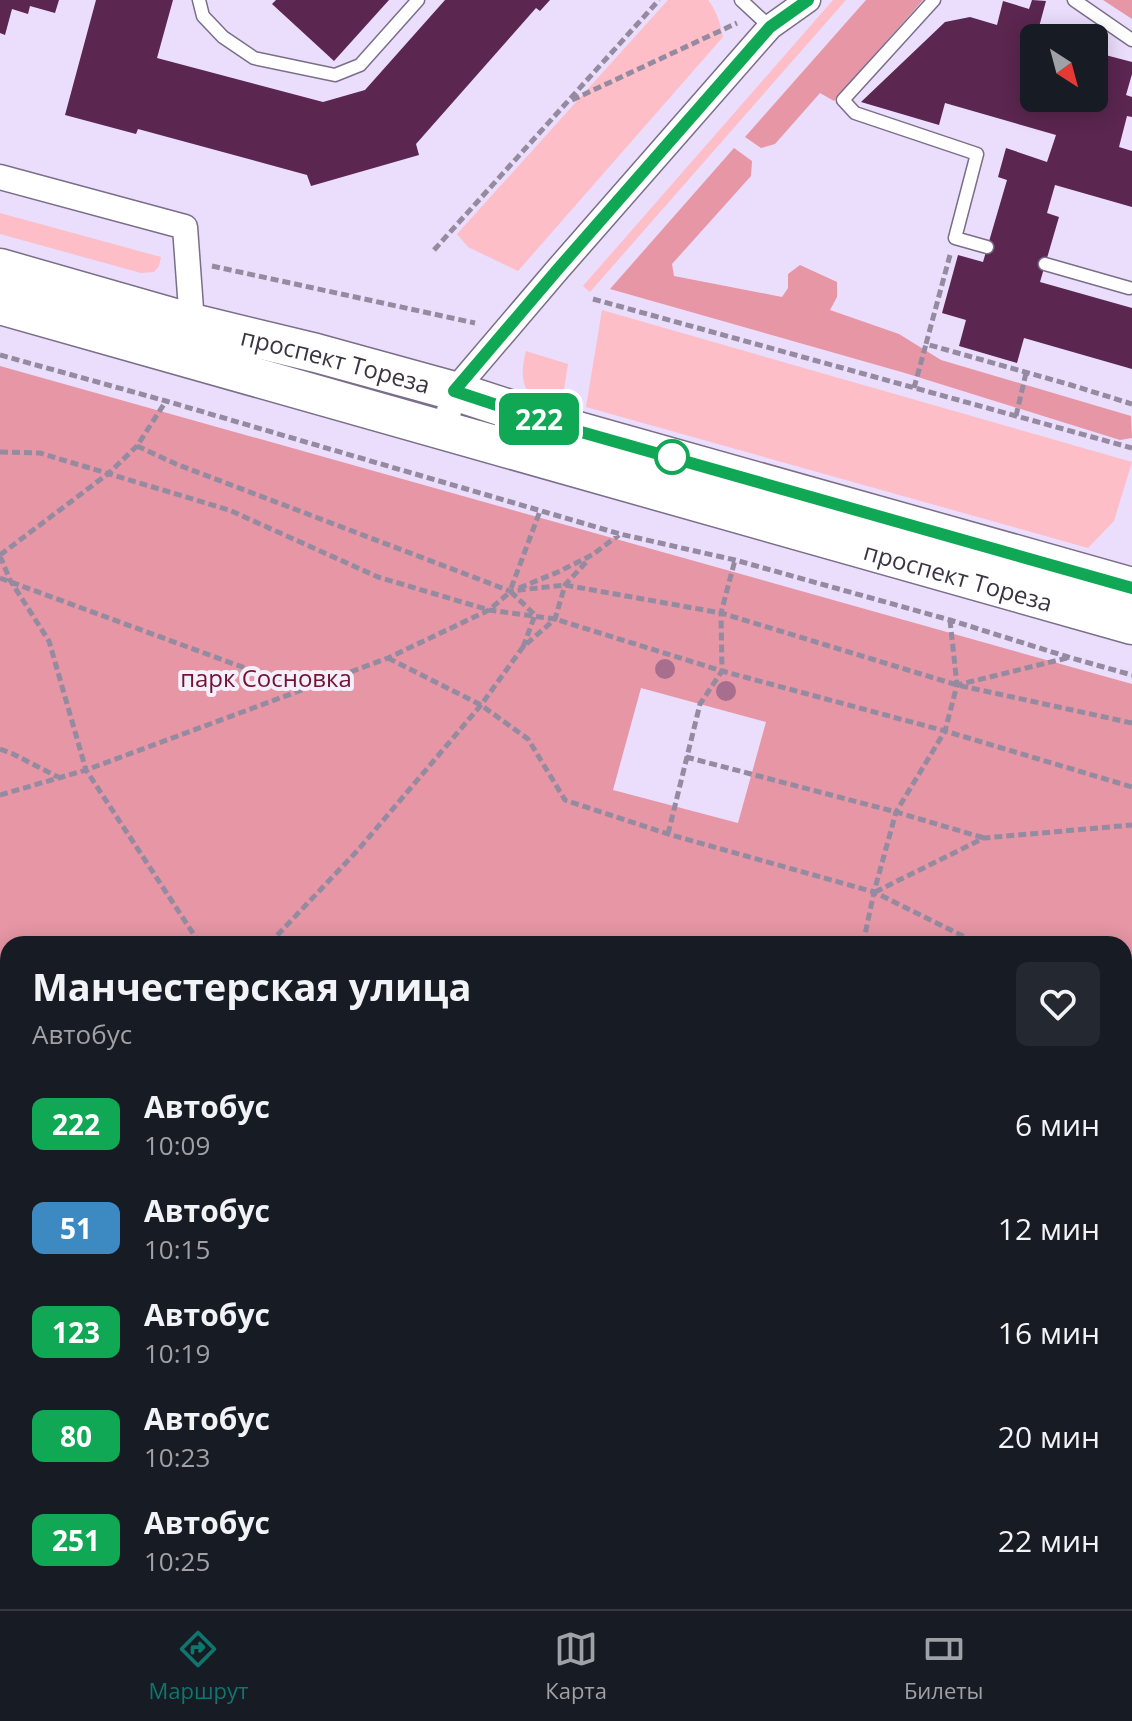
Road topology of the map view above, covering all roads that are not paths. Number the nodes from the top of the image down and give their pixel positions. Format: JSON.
{"nodes":[{"id":1,"x":199,"y":0,"type":"edge"},
{"id":2,"x":418,"y":0,"type":"edge"},
{"id":3,"x":741,"y":0,"type":"edge"},
{"id":4,"x":808,"y":0,"type":"edge"},
{"id":5,"x":934,"y":0,"type":"edge"},
{"id":6,"x":1074,"y":0,"type":"edge"},
{"id":7,"x":763,"y":20,"type":"junction"},
{"id":8,"x":1132,"y":40,"type":"edge"},
{"id":9,"x":0,"y":177,"type":"edge"},
{"id":10,"x":987,"y":247,"type":"dead end"},
{"id":11,"x":1045,"y":264,"type":"dead end"},
{"id":12,"x":0,"y":268,"type":"edge"},
{"id":13,"x":1129,"y":288,"type":"dead end"},
{"id":14,"x":0,"y":305,"type":"edge"},
{"id":15,"x":192,"y":323,"type":"junction"},
{"id":16,"x":454,"y":391,"type":"junction"},
{"id":17,"x":444,"y":431,"type":"junction"},
{"id":18,"x":1132,"y":587,"type":"edge"},
{"id":19,"x":1132,"y":625,"type":"edge"}],
"edges":[{"from":1,"to":2,"type":"lane"},
{"from":3,"to":7,"type":"lane"},
{"from":4,"to":7,"type":"street"},
{"from":5,"to":10,"type":"lane"},
{"from":6,"to":8,"type":"lane"},
{"from":7,"to":16,"type":"street"},
{"from":9,"to":15,"type":"street"},
{"from":11,"to":13,"type":"lane"},
{"from":12,"to":15,"type":"main road","name":"проспект Тореза"},
{"from":14,"to":17,"type":"main road","name":"проспект Тореза"},
{"from":15,"to":16,"type":"main road","name":"проспект Тореза"},
{"from":16,"to":17,"type":"street"},
{"from":16,"to":18,"type":"main road","name":"проспект Тореза"},
{"from":17,"to":19,"type":"main road","name":"проспект Тореза"}]}
